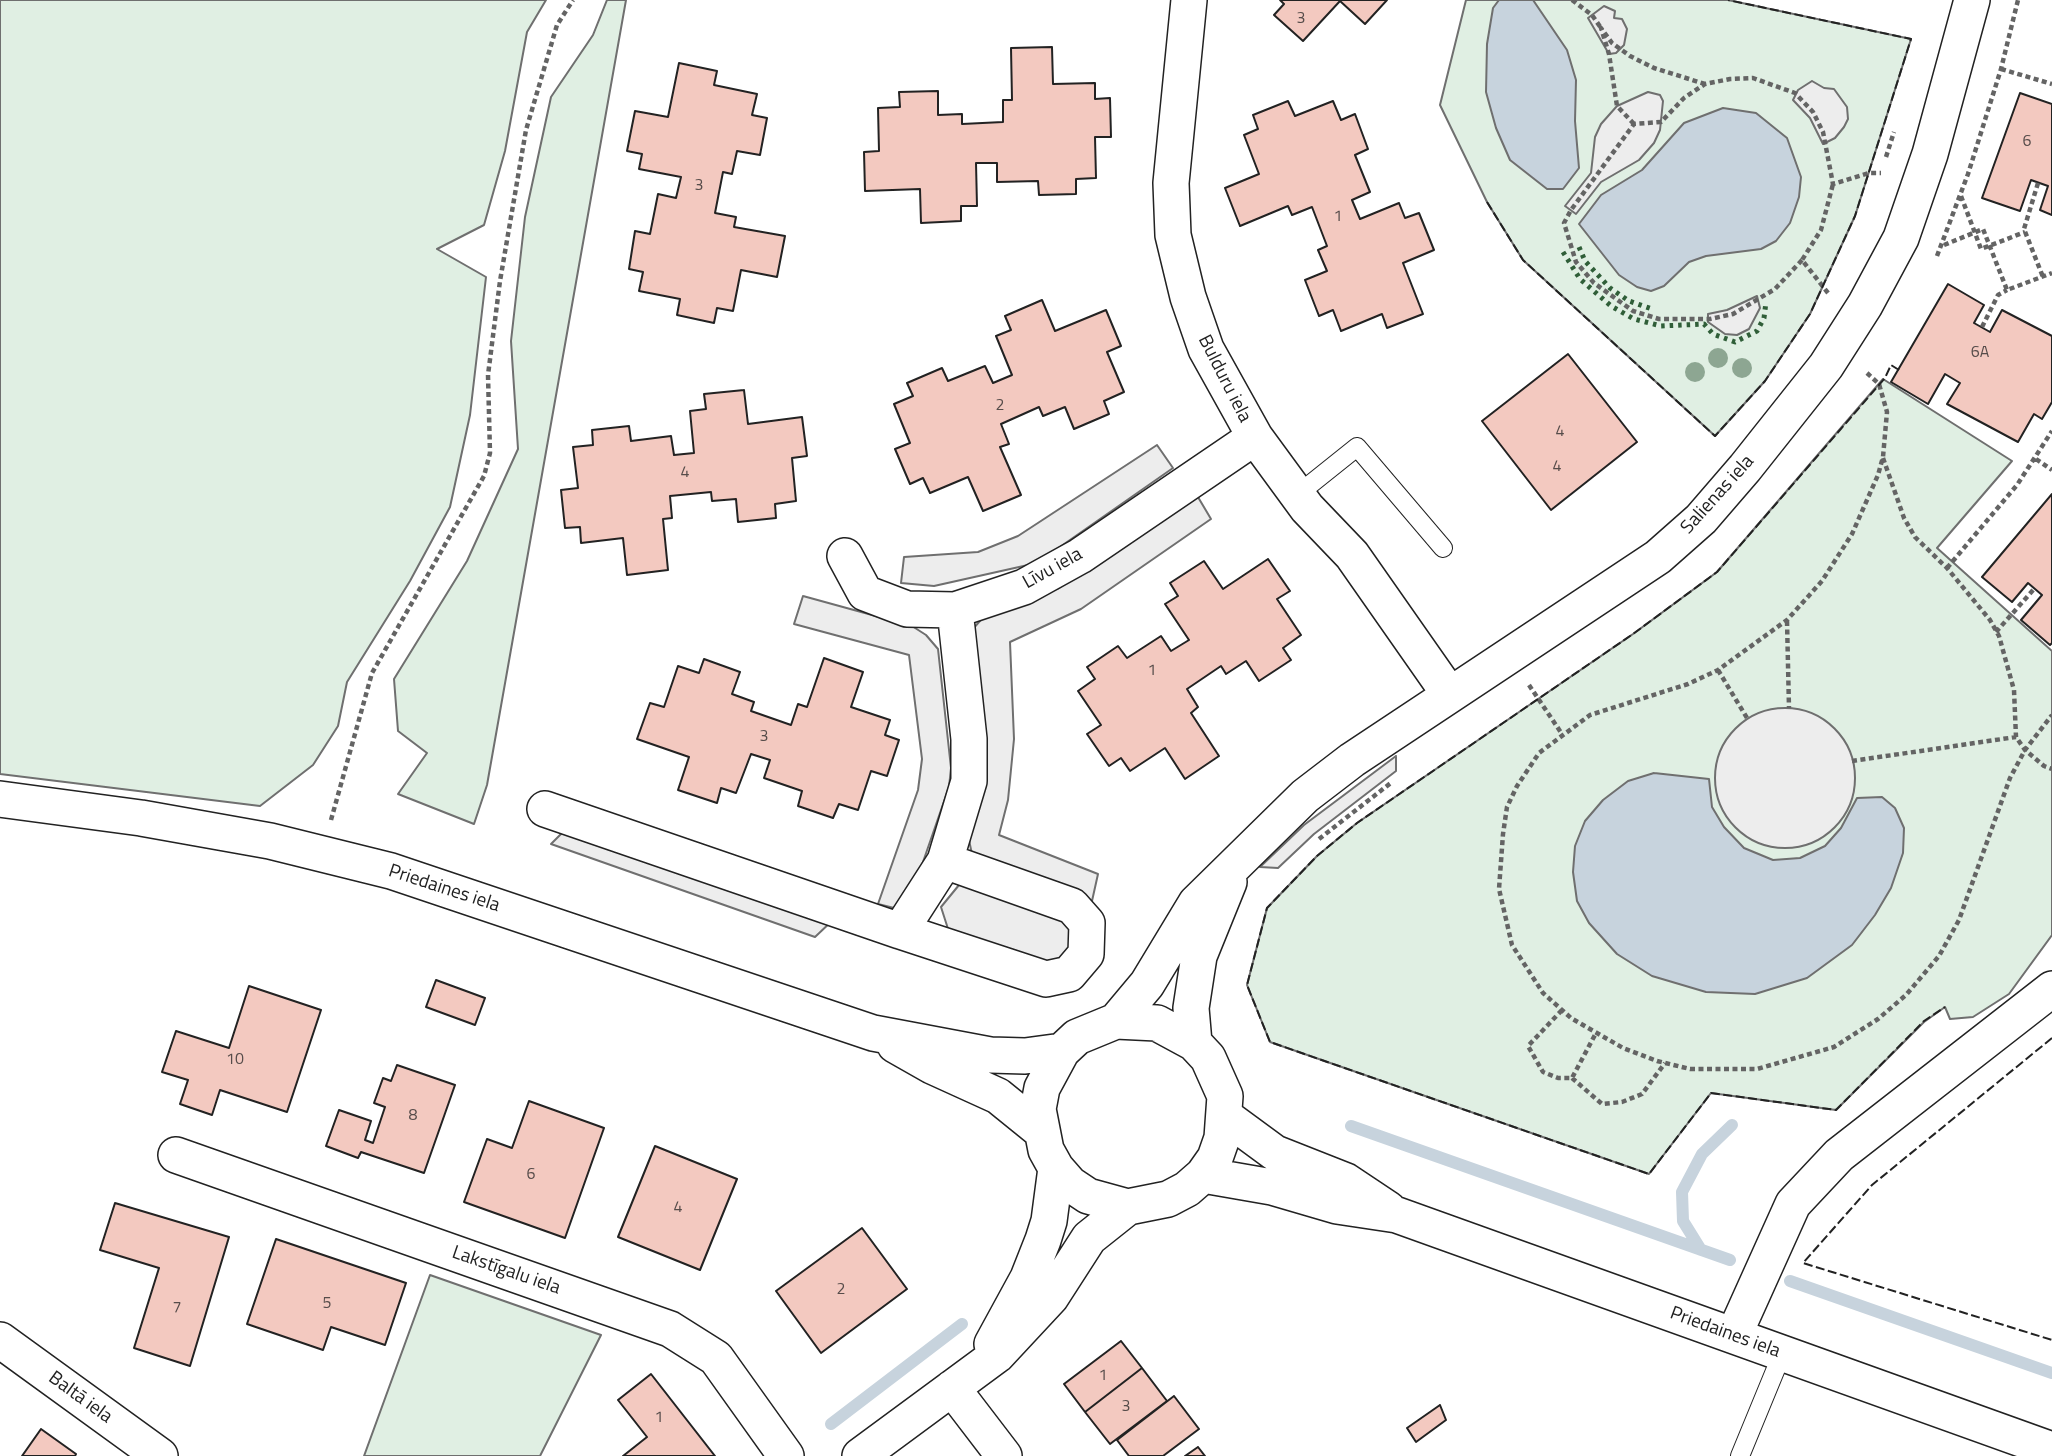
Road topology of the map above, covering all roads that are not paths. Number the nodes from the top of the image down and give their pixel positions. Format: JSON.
{"nodes":[{"id":1,"x":1189,"y":0,"type":"edge"},
{"id":2,"x":1972,"y":0,"type":"edge"},
{"id":3,"x":1255,"y":437,"type":"junction"},
{"id":4,"x":1297,"y":495,"type":"junction"},
{"id":5,"x":1443,"y":548,"type":"dead end"},
{"id":6,"x":845,"y":556,"type":"dead end"},
{"id":7,"x":955,"y":610,"type":"junction"},
{"id":8,"x":1450,"y":695,"type":"junction"},
{"id":9,"x":0,"y":799,"type":"edge"},
{"id":10,"x":545,"y":808,"type":"dead end"},
{"id":11,"x":945,"y":861,"type":"junction"},
{"id":12,"x":1238,"y":862,"type":"junction"},
{"id":13,"x":900,"y":931,"type":"junction"},
{"id":14,"x":2052,"y":989,"type":"edge"},
{"id":15,"x":1116,"y":1021,"type":"junction"},
{"id":16,"x":873,"y":1033,"type":"junction"},
{"id":17,"x":1194,"y":1043,"type":"junction"},
{"id":18,"x":1062,"y":1051,"type":"junction"},
{"id":19,"x":1226,"y":1117,"type":"junction"},
{"id":20,"x":1040,"y":1130,"type":"junction"},
{"id":21,"x":176,"y":1155,"type":"dead end"},
{"id":22,"x":1056,"y":1168,"type":"junction"},
{"id":23,"x":1203,"y":1175,"type":"junction"},
{"id":24,"x":1128,"y":1207,"type":"junction"},
{"id":25,"x":1397,"y":1215,"type":"junction"},
{"id":26,"x":1734,"y":1335,"type":"junction"},
{"id":27,"x":0,"y":1340,"type":"edge"},
{"id":28,"x":1782,"y":1354,"type":"junction"},
{"id":29,"x":961,"y":1380,"type":"junction"},
{"id":30,"x":2052,"y":1450,"type":"edge"},
{"id":31,"x":160,"y":1456,"type":"edge"},
{"id":32,"x":786,"y":1456,"type":"edge"},
{"id":33,"x":860,"y":1456,"type":"edge"},
{"id":34,"x":1004,"y":1456,"type":"edge"},
{"id":35,"x":1740,"y":1456,"type":"edge"}],
"edges":[{"from":1,"to":3,"type":"street","name":"Bulduru iela"},
{"from":2,"to":8,"type":"street","name":"Salienas iela"},
{"from":3,"to":4,"type":"street","name":"Bulduru iela"},
{"from":3,"to":7,"type":"street","name":"Līvu iela"},
{"from":4,"to":5,"type":"lane"},
{"from":4,"to":8,"type":"street","name":"Bulduru iela"},
{"from":6,"to":7,"type":"street","name":"Līvu iela"},
{"from":7,"to":11,"type":"street"},
{"from":8,"to":12,"type":"street","name":"Salienas iela"},
{"from":9,"to":16,"type":"street","name":"Priedaines iela"},
{"from":10,"to":13,"type":"street"},
{"from":11,"to":13,"type":"street"},
{"from":11,"to":13,"type":"street"},
{"from":12,"to":15,"type":"street","name":"Salienas iela"},
{"from":12,"to":17,"type":"street"},
{"from":14,"to":26,"type":"street"},
{"from":15,"to":17,"type":"street"},
{"from":15,"to":18,"type":"street"},
{"from":16,"to":18,"type":"street"},
{"from":16,"to":20,"type":"street"},
{"from":17,"to":19,"type":"street"},
{"from":18,"to":20,"type":"street"},
{"from":19,"to":23,"type":"street"},
{"from":19,"to":25,"type":"street"},
{"from":20,"to":22,"type":"street"},
{"from":21,"to":32,"type":"street","name":"Lakstīgalu iela"},
{"from":22,"to":24,"type":"street"},
{"from":22,"to":29,"type":"street"},
{"from":23,"to":24,"type":"street"},
{"from":23,"to":25,"type":"street"},
{"from":24,"to":29,"type":"street"},
{"from":25,"to":26,"type":"street","name":"Priedaines iela"},
{"from":26,"to":28,"type":"street","name":"Priedaines iela"},
{"from":27,"to":31,"type":"street","name":"Baltā iela"},
{"from":28,"to":30,"type":"street","name":"Priedaines iela"},
{"from":28,"to":35,"type":"lane"},
{"from":29,"to":33,"type":"street"},
{"from":29,"to":34,"type":"street"}]}
